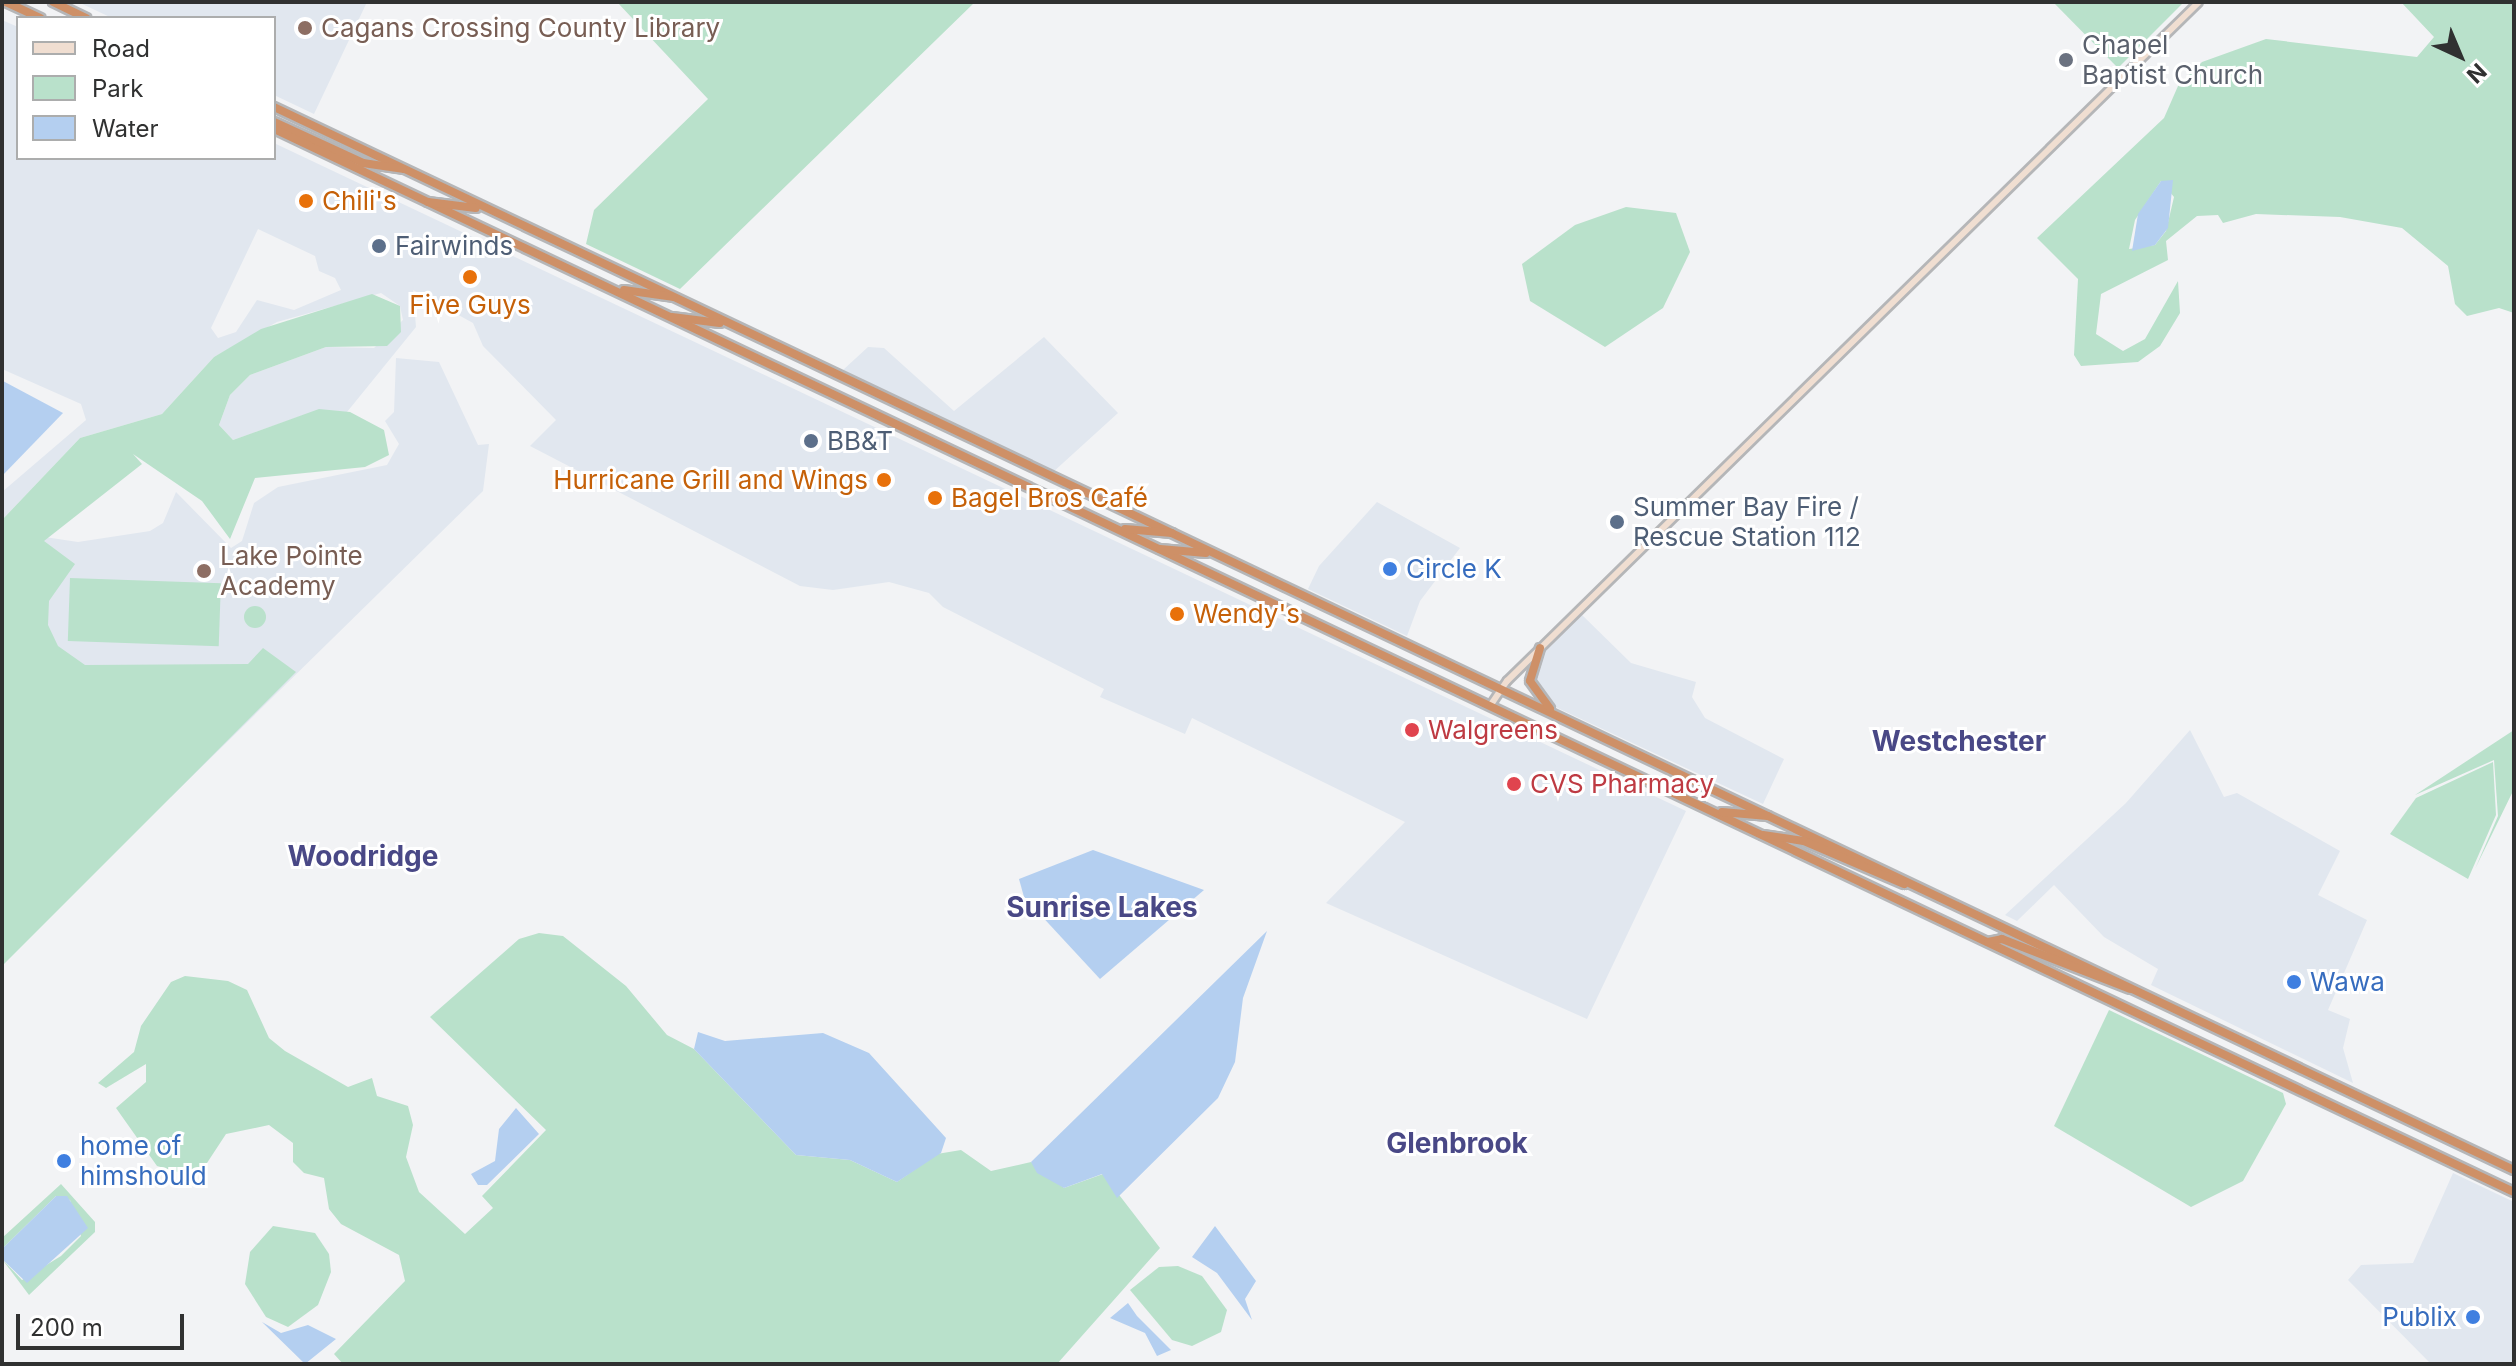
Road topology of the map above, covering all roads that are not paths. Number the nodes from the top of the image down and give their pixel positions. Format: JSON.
{"nodes":[{"id":1,"x":6,"y":2,"type":"edge"},
{"id":2,"x":53,"y":2,"type":"edge"},
{"id":3,"x":2199,"y":2,"type":"edge"},
{"id":4,"x":36,"y":16,"type":"edge"},
{"id":5,"x":82,"y":16,"type":"edge"},
{"id":6,"x":276,"y":108,"type":"edge"},
{"id":7,"x":276,"y":123,"type":"edge"},
{"id":8,"x":276,"y":130,"type":"edge"},
{"id":9,"x":403,"y":169,"type":"junction"},
{"id":10,"x":428,"y":202,"type":"junction"},
{"id":11,"x":500,"y":214,"type":"junction"},
{"id":12,"x":604,"y":285,"type":"junction"},
{"id":13,"x":673,"y":296,"type":"junction"},
{"id":14,"x":672,"y":317,"type":"junction"},
{"id":15,"x":741,"y":329,"type":"junction"},
{"id":16,"x":1109,"y":525,"type":"junction"},
{"id":17,"x":1172,"y":533,"type":"junction"},
{"id":18,"x":1160,"y":549,"type":"junction"},
{"id":19,"x":1223,"y":557,"type":"junction"},
{"id":20,"x":1540,"y":648,"type":"junction"},
{"id":21,"x":1500,"y":689,"type":"junction"},
{"id":22,"x":1490,"y":706,"type":"junction"},
{"id":23,"x":1556,"y":715,"type":"junction"},
{"id":24,"x":1706,"y":808,"type":"junction"},
{"id":25,"x":1768,"y":816,"type":"junction"},
{"id":26,"x":1763,"y":835,"type":"junction"},
{"id":27,"x":1908,"y":883,"type":"junction"},
{"id":28,"x":1988,"y":942,"type":"junction"},
{"id":29,"x":2131,"y":988,"type":"junction"},
{"id":30,"x":2514,"y":1170,"type":"edge"},
{"id":31,"x":2514,"y":1192,"type":"edge"}],
"edges":[{"from":1,"to":4,"type":"highway"},
{"from":2,"to":5,"type":"highway"},
{"from":3,"to":20,"type":"main road"},
{"from":6,"to":9,"type":"highway"},
{"from":7,"to":9,"type":"highway"},
{"from":8,"to":10,"type":"highway"},
{"from":9,"to":11,"type":"highway"},
{"from":10,"to":11,"type":"highway"},
{"from":10,"to":12,"type":"highway"},
{"from":11,"to":13,"type":"highway"},
{"from":12,"to":13,"type":"highway"},
{"from":12,"to":14,"type":"highway"},
{"from":13,"to":15,"type":"highway"},
{"from":14,"to":15,"type":"highway"},
{"from":14,"to":16,"type":"highway"},
{"from":15,"to":17,"type":"highway"},
{"from":16,"to":17,"type":"highway"},
{"from":16,"to":18,"type":"highway"},
{"from":17,"to":19,"type":"highway"},
{"from":18,"to":19,"type":"highway"},
{"from":18,"to":22,"type":"highway"},
{"from":19,"to":21,"type":"highway"},
{"from":20,"to":21,"type":"main road"},
{"from":20,"to":23,"type":"highway"},
{"from":21,"to":22,"type":"main road"},
{"from":21,"to":23,"type":"highway"},
{"from":22,"to":24,"type":"highway"},
{"from":23,"to":25,"type":"highway"},
{"from":24,"to":25,"type":"highway"},
{"from":24,"to":26,"type":"highway"},
{"from":25,"to":27,"type":"highway"},
{"from":26,"to":27,"type":"highway"},
{"from":26,"to":28,"type":"highway"},
{"from":27,"to":29,"type":"highway"},
{"from":28,"to":29,"type":"highway"},
{"from":28,"to":31,"type":"highway"},
{"from":29,"to":30,"type":"highway"}]}
